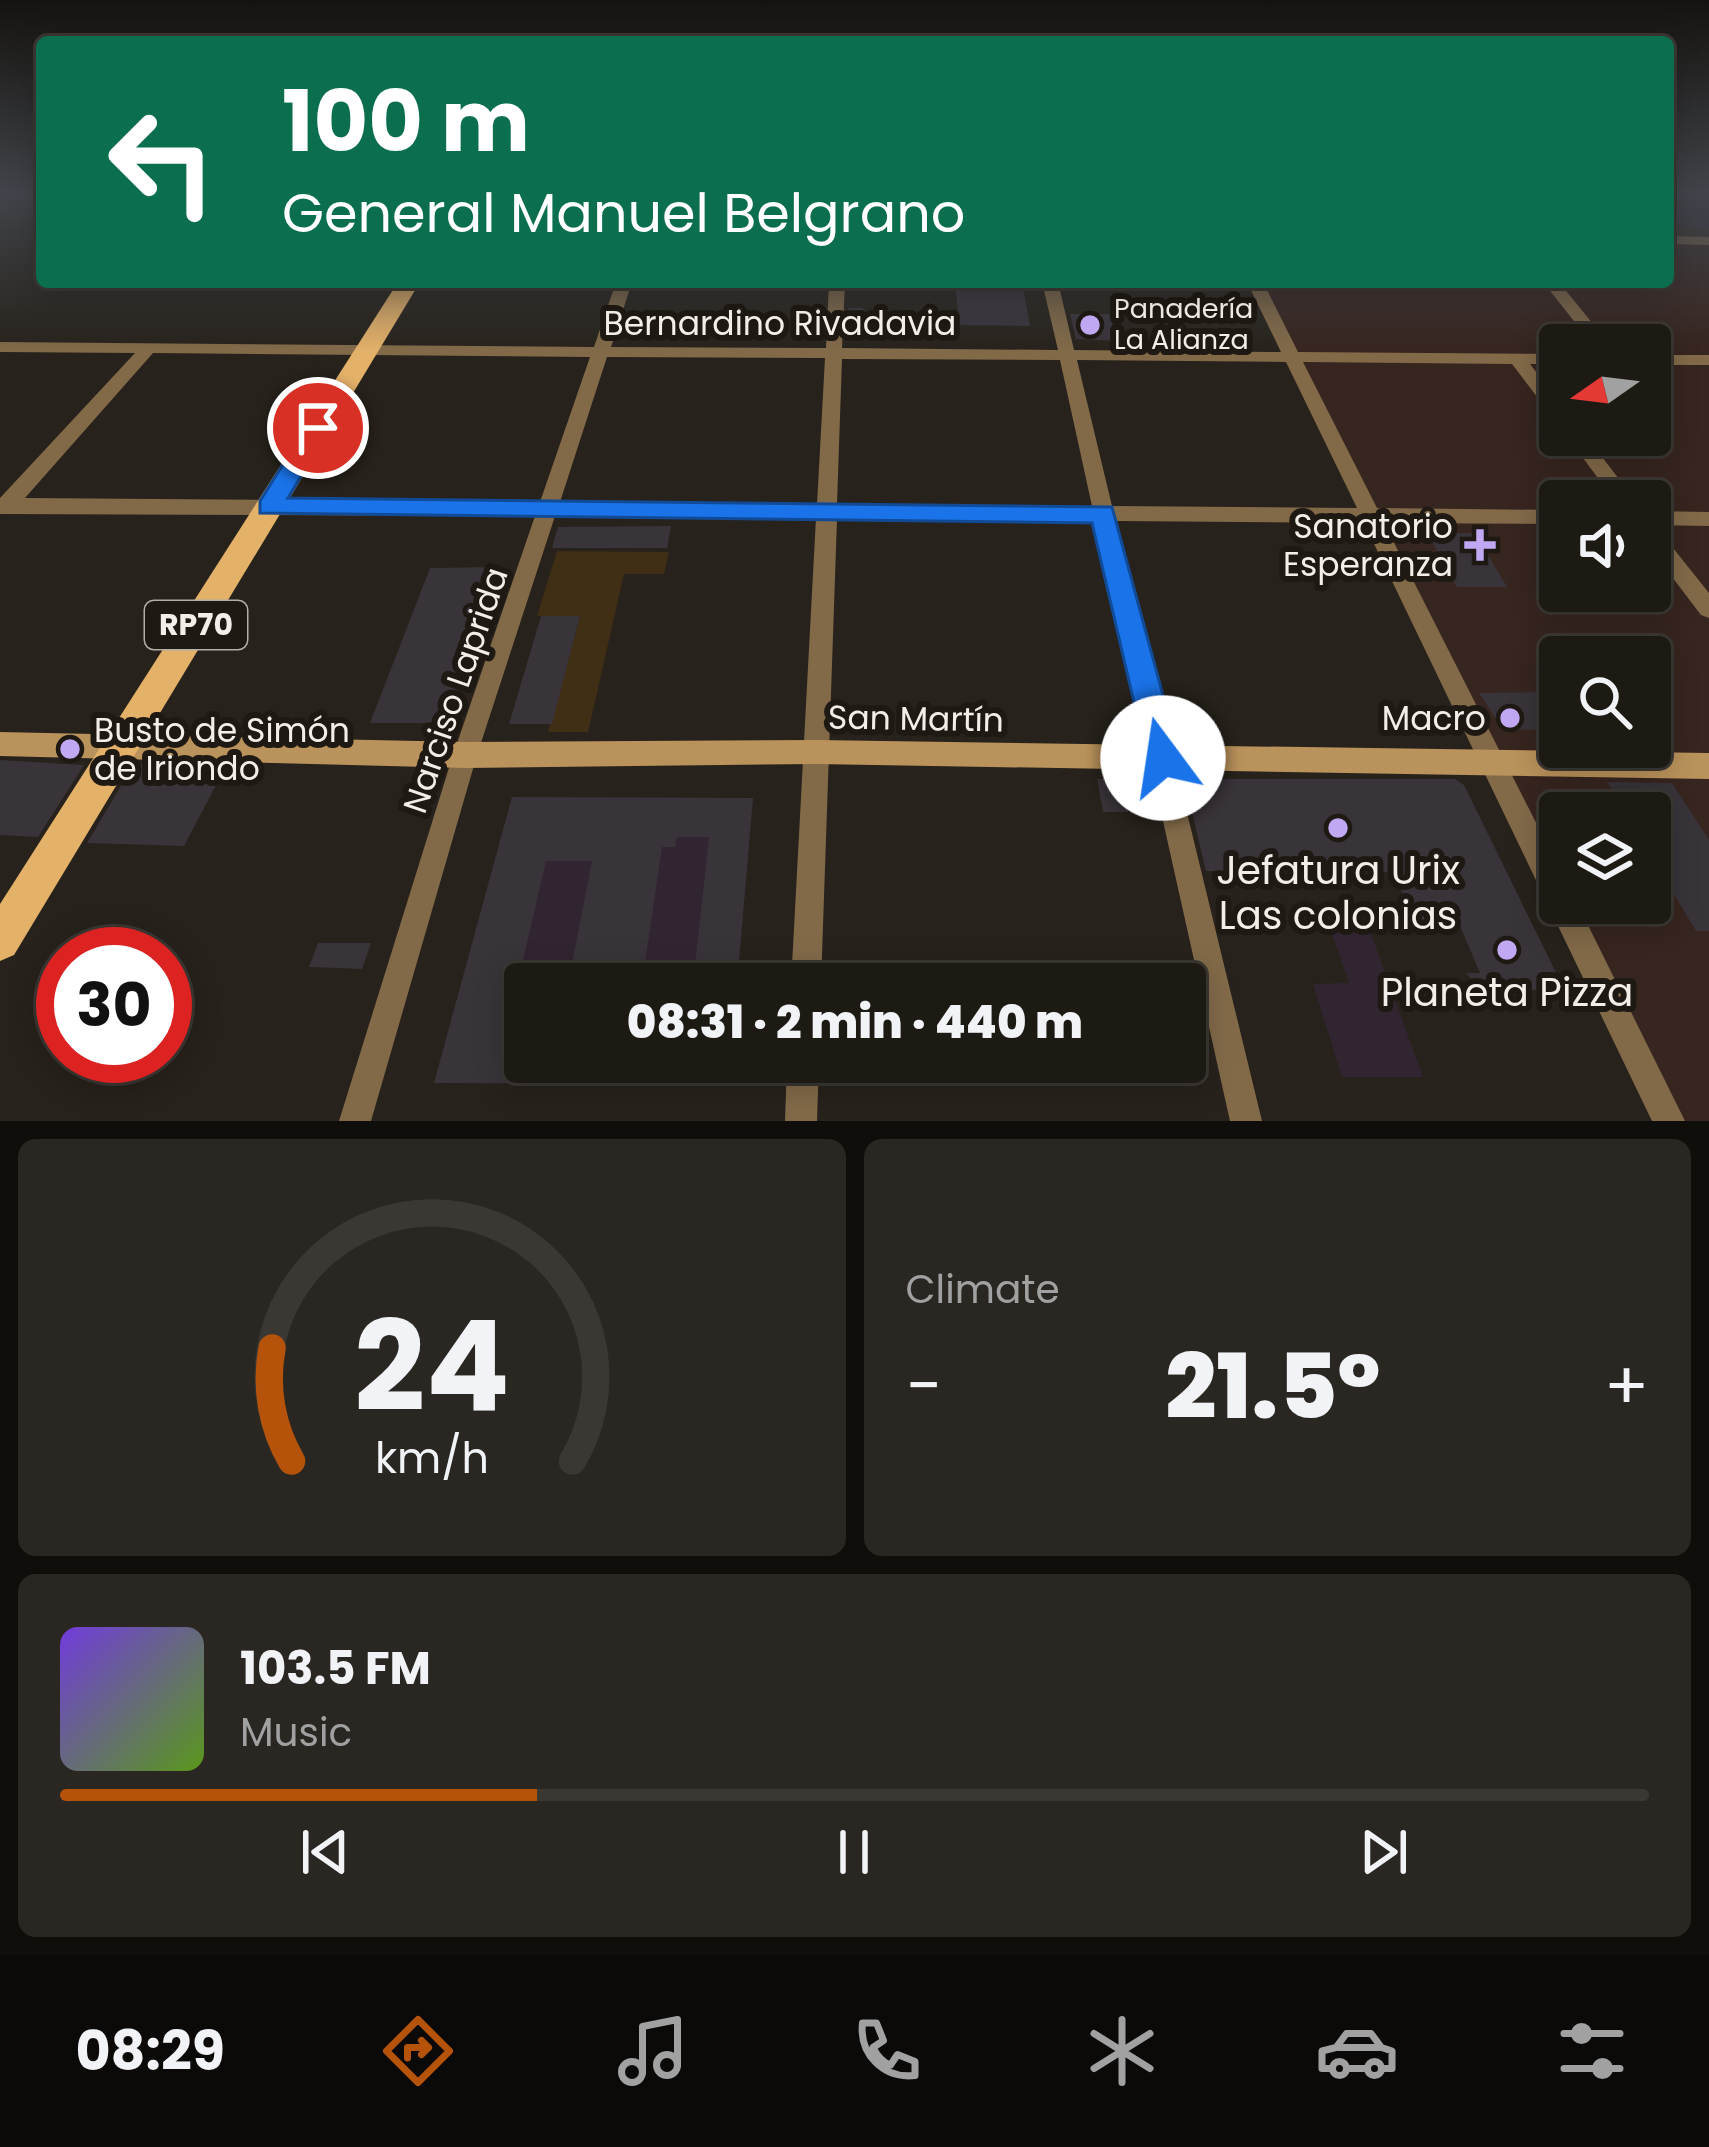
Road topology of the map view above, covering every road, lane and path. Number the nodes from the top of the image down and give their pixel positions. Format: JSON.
{"nodes":[{"id":1,"x":406,"y":288,"type":"edge"},
{"id":2,"x":622,"y":288,"type":"edge"},
{"id":3,"x":837,"y":288,"type":"edge"},
{"id":4,"x":1051,"y":288,"type":"edge"},
{"id":5,"x":1258,"y":288,"type":"edge"},
{"id":6,"x":1556,"y":288,"type":"edge"},
{"id":7,"x":1585,"y":324,"type":"edge"},
{"id":8,"x":0,"y":346,"type":"edge"},
{"id":9,"x":149,"y":348,"type":"junction"},
{"id":10,"x":366,"y":350,"type":"junction"},
{"id":11,"x":599,"y":352,"type":"junction"},
{"id":12,"x":837,"y":353,"type":"junction"},
{"id":13,"x":1067,"y":356,"type":"junction"},
{"id":14,"x":1293,"y":357,"type":"junction"},
{"id":15,"x":1517,"y":359,"type":"junction"},
{"id":16,"x":1539,"y":359,"type":"edge"},
{"id":17,"x":1671,"y":360,"type":"edge"},
{"id":18,"x":1709,"y":360,"type":"edge"},
{"id":19,"x":1539,"y":388,"type":"edge"},
{"id":20,"x":1591,"y":456,"type":"edge"},
{"id":21,"x":1610,"y":480,"type":"edge"},
{"id":22,"x":2,"y":507,"type":"edge"},
{"id":23,"x":269,"y":507,"type":"junction"},
{"id":24,"x":548,"y":510,"type":"junction"},
{"id":25,"x":826,"y":512,"type":"junction"},
{"id":26,"x":1103,"y":514,"type":"junction"},
{"id":27,"x":1369,"y":516,"type":"junction"},
{"id":28,"x":1539,"y":518,"type":"edge"},
{"id":29,"x":1671,"y":518,"type":"edge"},
{"id":30,"x":1709,"y":519,"type":"edge"},
{"id":31,"x":1671,"y":560,"type":"edge"},
{"id":32,"x":1709,"y":609,"type":"edge"},
{"id":33,"x":0,"y":744,"type":"edge"},
{"id":34,"x":123,"y":744,"type":"junction"},
{"id":35,"x":816,"y":752,"type":"junction"},
{"id":36,"x":465,"y":754,"type":"junction"},
{"id":37,"x":1163,"y":758,"type":"junction"},
{"id":38,"x":1493,"y":764,"type":"junction"},
{"id":39,"x":1709,"y":766,"type":"edge"},
{"id":40,"x":1539,"y":857,"type":"edge"},
{"id":41,"x":1572,"y":924,"type":"edge"},
{"id":42,"x":0,"y":940,"type":"edge"},
{"id":43,"x":807,"y":963,"type":"edge"},
{"id":44,"x":802,"y":1083,"type":"edge"},
{"id":45,"x":355,"y":1121,"type":"edge"},
{"id":46,"x":801,"y":1121,"type":"edge"},
{"id":47,"x":1246,"y":1121,"type":"edge"},
{"id":48,"x":1670,"y":1121,"type":"edge"}],
"edges":[{"from":1,"to":10,"type":"main road","number":"RP70"},
{"from":2,"to":11,"type":"street","name":"Narciso Laprida"},
{"from":3,"to":12,"type":"street"},
{"from":4,"to":13,"type":"street"},
{"from":5,"to":14,"type":"street"},
{"from":6,"to":7,"type":"street"},
{"from":8,"to":9,"type":"street","name":"Bernardino Rivadavia"},
{"from":9,"to":10,"type":"street","name":"Bernardino Rivadavia"},
{"from":9,"to":22,"type":"street"},
{"from":10,"to":11,"type":"street","name":"Bernardino Rivadavia"},
{"from":10,"to":23,"type":"main road","number":"RP70"},
{"from":11,"to":12,"type":"street","name":"Bernardino Rivadavia"},
{"from":11,"to":24,"type":"street","name":"Narciso Laprida"},
{"from":12,"to":13,"type":"street","name":"Bernardino Rivadavia"},
{"from":12,"to":25,"type":"street"},
{"from":13,"to":14,"type":"street","name":"Bernardino Rivadavia"},
{"from":13,"to":26,"type":"street"},
{"from":14,"to":15,"type":"street","name":"Bernardino Rivadavia"},
{"from":14,"to":27,"type":"street"},
{"from":15,"to":16,"type":"street","name":"Bernardino Rivadavia"},
{"from":15,"to":19,"type":"street"},
{"from":17,"to":18,"type":"street"},
{"from":20,"to":21,"type":"street"},
{"from":22,"to":23,"type":"street"},
{"from":23,"to":24,"type":"street"},
{"from":23,"to":34,"type":"main road","number":"RP70"},
{"from":24,"to":25,"type":"street"},
{"from":24,"to":36,"type":"street","name":"Narciso Laprida"},
{"from":25,"to":26,"type":"street"},
{"from":25,"to":35,"type":"street"},
{"from":26,"to":27,"type":"street"},
{"from":26,"to":37,"type":"street"},
{"from":27,"to":28,"type":"street"},
{"from":27,"to":38,"type":"street"},
{"from":29,"to":30,"type":"street"},
{"from":31,"to":32,"type":"street"},
{"from":33,"to":34,"type":"main road","name":"San Martín"},
{"from":34,"to":36,"type":"main road","name":"San Martín"},
{"from":34,"to":42,"type":"main road","number":"RP70"},
{"from":35,"to":36,"type":"main road","name":"San Martín"},
{"from":35,"to":37,"type":"main road","name":"San Martín"},
{"from":35,"to":43,"type":"street"},
{"from":36,"to":45,"type":"street","name":"Narciso Laprida"},
{"from":37,"to":38,"type":"main road","name":"San Martín"},
{"from":37,"to":47,"type":"street"},
{"from":38,"to":39,"type":"main road","name":"San Martín"},
{"from":38,"to":40,"type":"street"},
{"from":41,"to":48,"type":"street"},
{"from":44,"to":46,"type":"street"}]}
